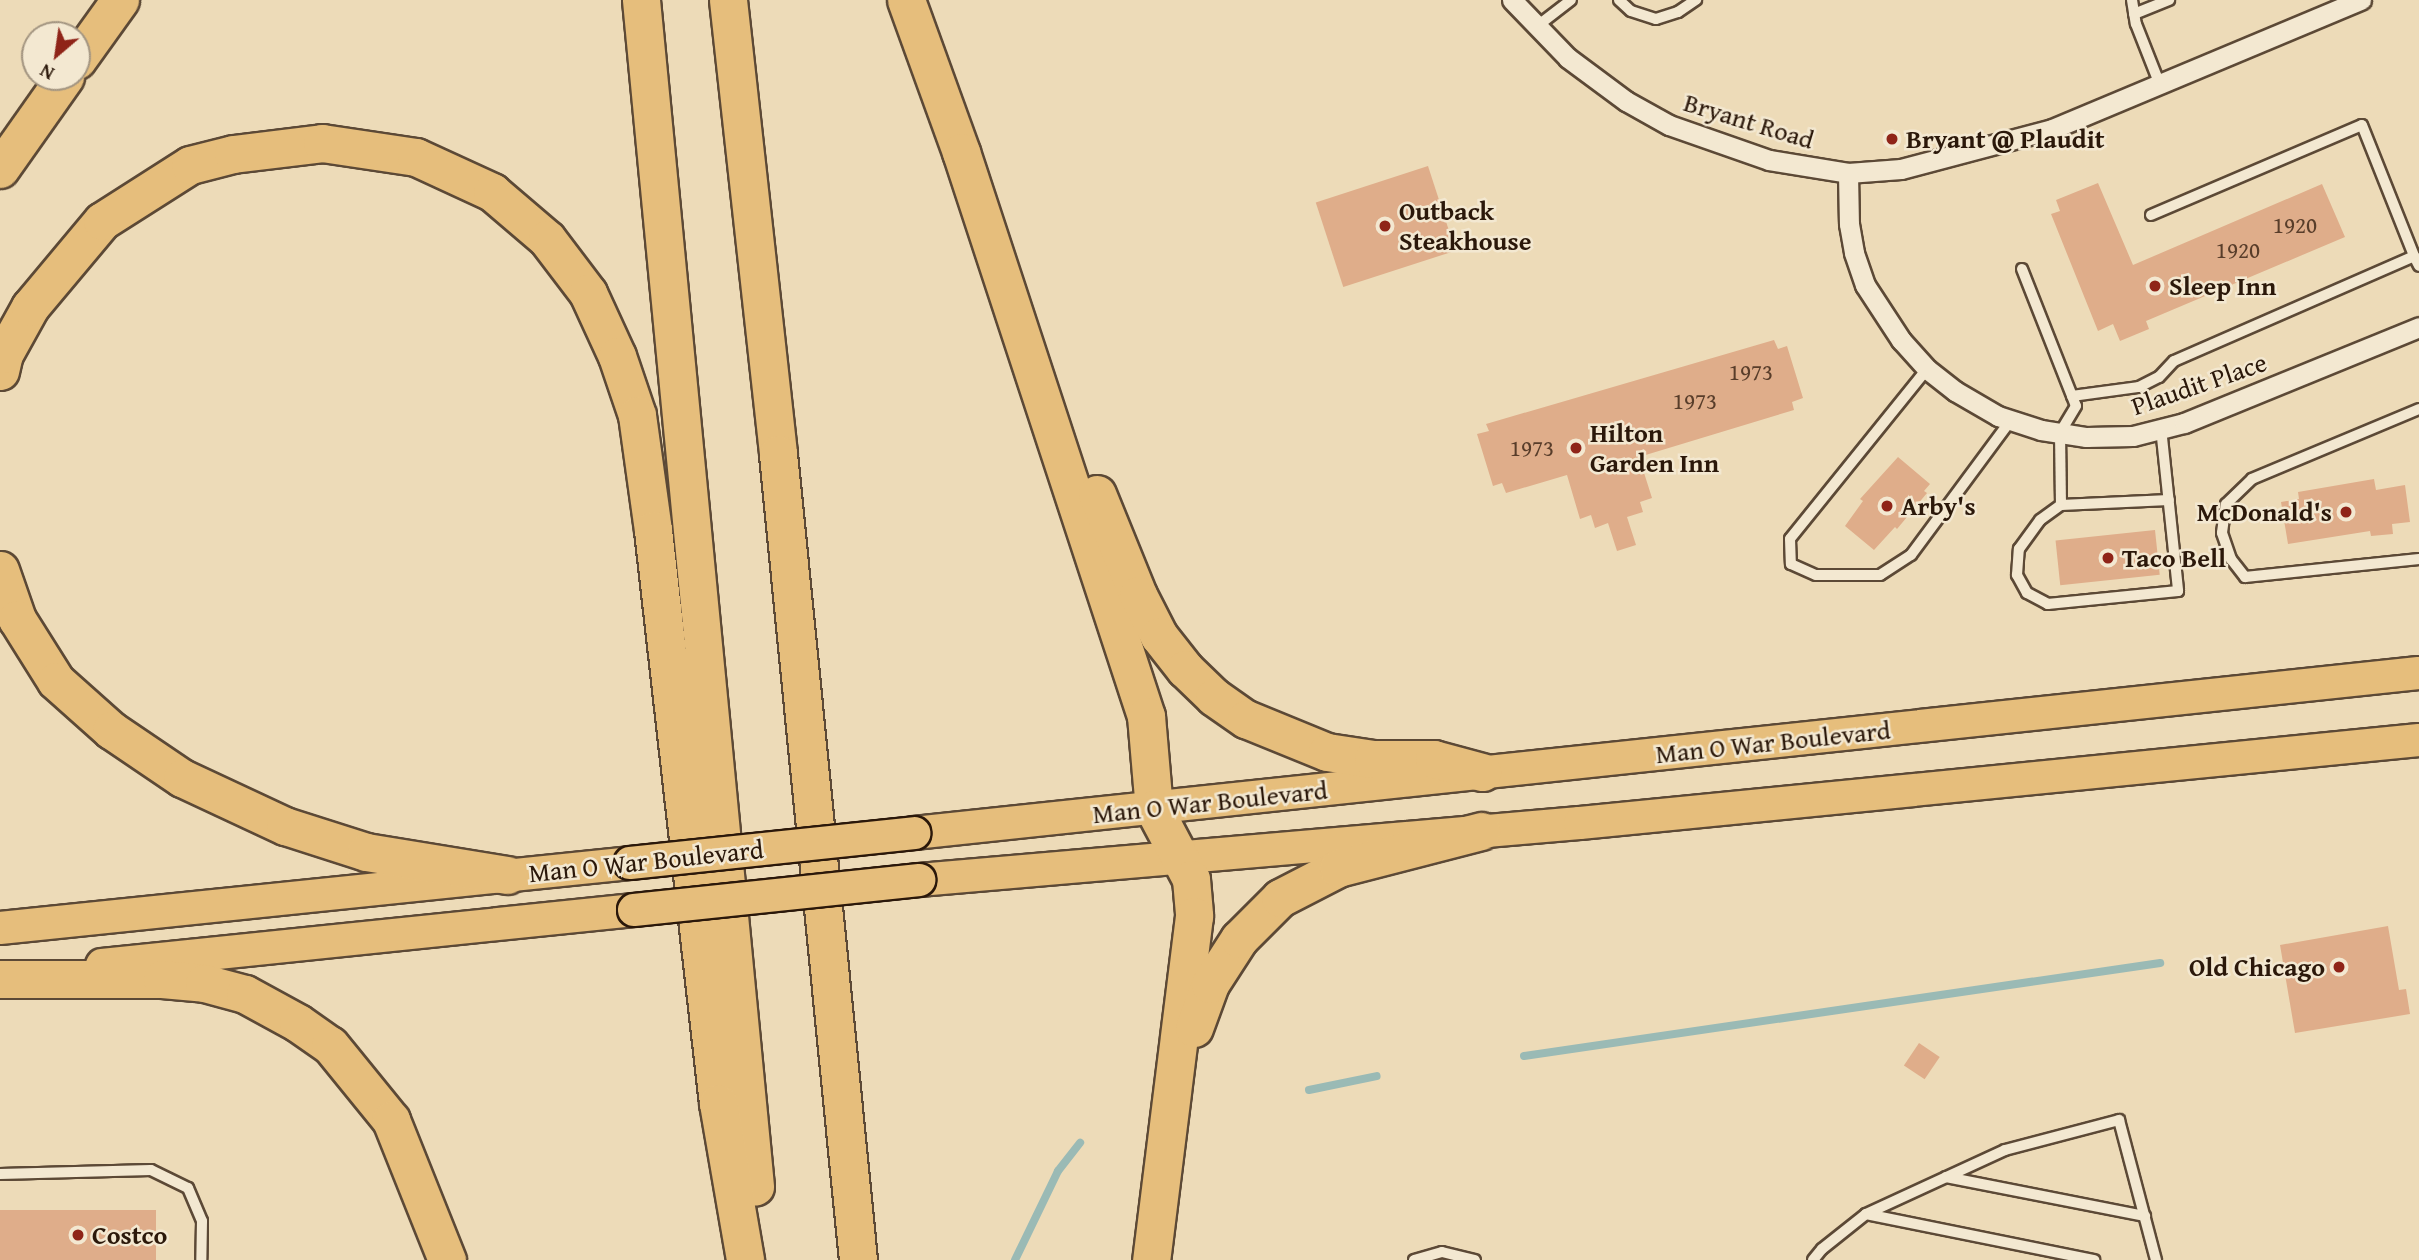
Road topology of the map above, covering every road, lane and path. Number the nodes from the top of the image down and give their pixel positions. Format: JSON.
{"nodes":[{"id":1,"x":120,"y":0,"type":"edge"},
{"id":2,"x":641,"y":0,"type":"edge"},
{"id":3,"x":729,"y":0,"type":"edge"},
{"id":4,"x":906,"y":0,"type":"edge"},
{"id":5,"x":1512,"y":0,"type":"edge"},
{"id":6,"x":1571,"y":0,"type":"edge"},
{"id":7,"x":1619,"y":0,"type":"edge"},
{"id":8,"x":1696,"y":0,"type":"edge"},
{"id":9,"x":2132,"y":0,"type":"edge"},
{"id":10,"x":2169,"y":0,"type":"edge"},
{"id":11,"x":2361,"y":0,"type":"edge"},
{"id":12,"x":2134,"y":14,"type":"junction"},
{"id":13,"x":1536,"y":28,"type":"junction"},
{"id":14,"x":91,"y":40,"type":"edge"},
{"id":15,"x":2160,"y":85,"type":"junction"},
{"id":16,"x":55,"y":91,"type":"edge"},
{"id":17,"x":0,"y":169,"type":"edge"},
{"id":18,"x":1848,"y":173,"type":"junction"},
{"id":19,"x":977,"y":202,"type":"junction"},
{"id":20,"x":2151,"y":215,"type":"dead end"},
{"id":21,"x":2414,"y":256,"type":"junction"},
{"id":22,"x":2419,"y":266,"type":"edge"},
{"id":23,"x":2022,"y":269,"type":"dead end"},
{"id":24,"x":2418,"y":332,"type":"edge"},
{"id":25,"x":1927,"y":369,"type":"junction"},
{"id":26,"x":0,"y":371,"type":"edge"},
{"id":27,"x":2072,"y":396,"type":"junction"},
{"id":28,"x":2419,"y":409,"type":"edge"},
{"id":29,"x":2012,"y":420,"type":"junction"},
{"id":30,"x":2161,"y":428,"type":"junction"},
{"id":31,"x":2060,"y":433,"type":"junction"},
{"id":32,"x":2169,"y":500,"type":"junction"},
{"id":33,"x":2061,"y":505,"type":"junction"},
{"id":34,"x":2419,"y":559,"type":"edge"},
{"id":35,"x":0,"y":570,"type":"edge"},
{"id":36,"x":2419,"y":673,"type":"edge"},
{"id":37,"x":2419,"y":740,"type":"edge"},
{"id":38,"x":1482,"y":772,"type":"junction"},
{"id":39,"x":1154,"y":809,"type":"junction"},
{"id":40,"x":1481,"y":831,"type":"junction"},
{"id":41,"x":1179,"y":855,"type":"junction"},
{"id":42,"x":507,"y":875,"type":"junction"},
{"id":43,"x":0,"y":928,"type":"edge"},
{"id":44,"x":0,"y":977,"type":"edge"},
{"id":45,"x":1168,"y":1124,"type":"junction"},
{"id":46,"x":0,"y":1174,"type":"edge"},
{"id":47,"x":1946,"y":1177,"type":"junction"},
{"id":48,"x":1866,"y":1214,"type":"junction"},
{"id":49,"x":2145,"y":1216,"type":"junction"},
{"id":50,"x":201,"y":1260,"type":"edge"},
{"id":51,"x":447,"y":1260,"type":"edge"},
{"id":52,"x":745,"y":1260,"type":"edge"},
{"id":53,"x":762,"y":1260,"type":"edge"},
{"id":54,"x":858,"y":1260,"type":"edge"},
{"id":55,"x":1151,"y":1260,"type":"edge"},
{"id":56,"x":1413,"y":1260,"type":"edge"},
{"id":57,"x":1475,"y":1260,"type":"edge"},
{"id":58,"x":1813,"y":1260,"type":"edge"},
{"id":59,"x":2094,"y":1260,"type":"edge"},
{"id":60,"x":2156,"y":1260,"type":"edge"}],
"edges":[{"from":1,"to":14,"type":"highway"},
{"from":2,"to":53,"type":"highway"},
{"from":3,"to":54,"type":"highway"},
{"from":4,"to":19,"type":"highway"},
{"from":5,"to":13,"type":"street","name":"Bryant Road"},
{"from":6,"to":13,"type":"lane"},
{"from":7,"to":8,"type":"lane"},
{"from":9,"to":12,"type":"lane"},
{"from":10,"to":12,"type":"lane"},
{"from":11,"to":15,"type":"street","name":"Bryant Road"},
{"from":12,"to":15,"type":"lane"},
{"from":13,"to":18,"type":"street","name":"Bryant Road"},
{"from":15,"to":18,"type":"street","name":"Bryant Road"},
{"from":16,"to":17,"type":"highway"},
{"from":18,"to":25,"type":"street","name":"Plaudit Place"},
{"from":19,"to":38,"type":"highway"},
{"from":19,"to":39,"type":"highway"},
{"from":20,"to":21,"type":"lane"},
{"from":21,"to":22,"type":"lane"},
{"from":21,"to":27,"type":"lane"},
{"from":23,"to":27,"type":"lane"},
{"from":24,"to":30,"type":"street","name":"Plaudit Place"},
{"from":25,"to":29,"type":"street","name":"Plaudit Place"},
{"from":25,"to":29,"type":"lane"},
{"from":26,"to":52,"type":"highway"},
{"from":27,"to":31,"type":"lane"},
{"from":28,"to":34,"type":"lane"},
{"from":29,"to":31,"type":"street","name":"Plaudit Place"},
{"from":30,"to":31,"type":"street","name":"Plaudit Place"},
{"from":30,"to":32,"type":"lane"},
{"from":31,"to":33,"type":"lane"},
{"from":32,"to":33,"type":"lane"},
{"from":32,"to":33,"type":"lane"},
{"from":35,"to":42,"type":"highway"},
{"from":36,"to":38,"type":"main road","name":"Man O War Boulevard"},
{"from":37,"to":40,"type":"main road","name":"Man O War Boulevard"},
{"from":38,"to":39,"type":"main road","name":"Man O War Boulevard"},
{"from":39,"to":41,"type":"highway"},
{"from":39,"to":42,"type":"main road","name":"Man O War Boulevard","bridge":true},
{"from":40,"to":41,"type":"main road","name":"Man O War Boulevard"},
{"from":40,"to":45,"type":"highway"},
{"from":41,"to":44,"type":"main road","name":"Man O War Boulevard","bridge":true},
{"from":41,"to":45,"type":"highway"},
{"from":42,"to":43,"type":"main road","name":"Man O War Boulevard"},
{"from":44,"to":51,"type":"highway"},
{"from":45,"to":55,"type":"highway"},
{"from":46,"to":50,"type":"lane"},
{"from":47,"to":48,"type":"lane"},
{"from":47,"to":49,"type":"lane"},
{"from":47,"to":49,"type":"lane"},
{"from":48,"to":58,"type":"lane"},
{"from":48,"to":59,"type":"lane"},
{"from":49,"to":60,"type":"lane"},
{"from":56,"to":57,"type":"lane"}]}
